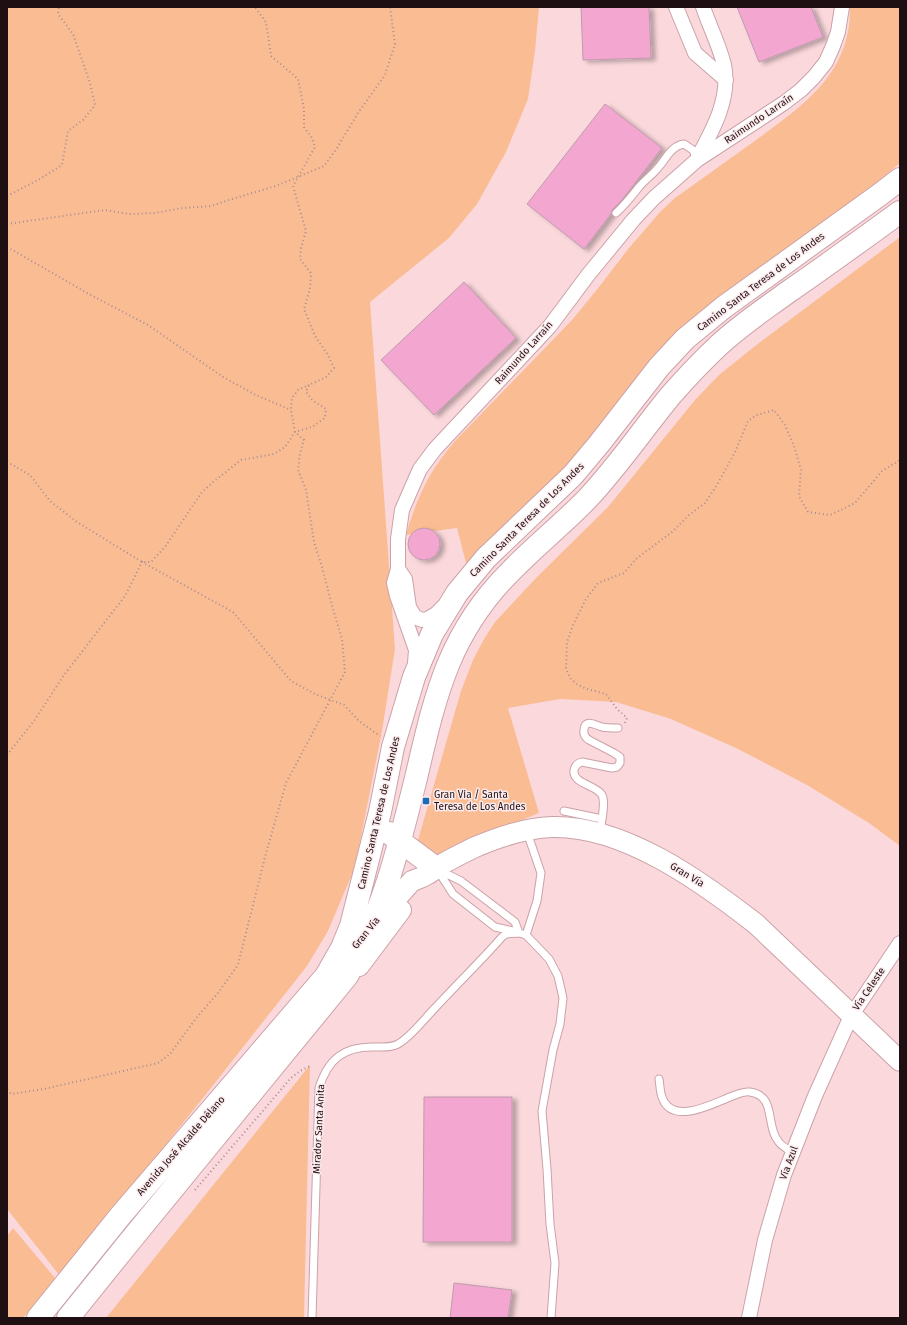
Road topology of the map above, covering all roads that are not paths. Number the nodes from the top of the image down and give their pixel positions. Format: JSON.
{"nodes":[{"id":1,"x":676,"y":7,"type":"edge"},
{"id":2,"x":703,"y":7,"type":"edge"},
{"id":3,"x":842,"y":7,"type":"edge"},
{"id":4,"x":726,"y":80,"type":"junction"},
{"id":5,"x":697,"y":160,"type":"junction"},
{"id":6,"x":900,"y":179,"type":"edge"},
{"id":7,"x":900,"y":212,"type":"edge"},
{"id":8,"x":616,"y":213,"type":"dead end"},
{"id":9,"x":398,"y":569,"type":"junction"},
{"id":10,"x":457,"y":593,"type":"junction"},
{"id":11,"x":409,"y":607,"type":"junction"},
{"id":12,"x":432,"y":634,"type":"junction"},
{"id":13,"x":414,"y":677,"type":"junction"},
{"id":14,"x":618,"y":728,"type":"road end"},
{"id":15,"x":416,"y":778,"type":"junction"},
{"id":16,"x":564,"y":811,"type":"dead end"},
{"id":17,"x":380,"y":812,"type":"junction"},
{"id":18,"x":601,"y":826,"type":"junction"},
{"id":19,"x":526,"y":830,"type":"junction"},
{"id":20,"x":400,"y":842,"type":"junction"},
{"id":21,"x":431,"y":872,"type":"junction"},
{"id":22,"x":373,"y":925,"type":"junction"},
{"id":23,"x":519,"y":932,"type":"junction"},
{"id":24,"x":526,"y":936,"type":"junction"},
{"id":25,"x":900,"y":943,"type":"edge"},
{"id":26,"x":336,"y":976,"type":"junction"},
{"id":27,"x":851,"y":1016,"type":"junction"},
{"id":28,"x":900,"y":1060,"type":"edge"},
{"id":29,"x":659,"y":1079,"type":"dead end"},
{"id":30,"x":793,"y":1152,"type":"junction"},
{"id":31,"x":38,"y":1318,"type":"edge"},
{"id":32,"x":68,"y":1318,"type":"edge"},
{"id":33,"x":312,"y":1318,"type":"edge"},
{"id":34,"x":551,"y":1318,"type":"edge"},
{"id":35,"x":749,"y":1318,"type":"edge"}],
"edges":[{"from":1,"to":4,"type":"street"},
{"from":2,"to":4,"type":"street","name":"Raimundo Larraín"},
{"from":3,"to":5,"type":"street","name":"Raimundo Larraín"},
{"from":4,"to":5,"type":"street","name":"Raimundo Larraín"},
{"from":5,"to":8,"type":"lane"},
{"from":5,"to":9,"type":"street","name":"Raimundo Larraín"},
{"from":6,"to":10,"type":"main road","name":"Camino Santa Teresa de Los Andes"},
{"from":7,"to":15,"type":"main road"},
{"from":9,"to":11,"type":"street","name":"Raimundo Larraín"},
{"from":9,"to":13,"type":"street","name":"Raimundo Larraín"},
{"from":10,"to":11,"type":"street"},
{"from":10,"to":12,"type":"main road","name":"Camino Santa Teresa de Los Andes"},
{"from":11,"to":12,"type":"street","name":"Raimundo Larraín"},
{"from":12,"to":13,"type":"main road","name":"Camino Santa Teresa de Los Andes"},
{"from":12,"to":15,"type":"main road"},
{"from":13,"to":17,"type":"main road","name":"Camino Santa Teresa de Los Andes"},
{"from":14,"to":18,"type":"lane"},
{"from":15,"to":20,"type":"main road"},
{"from":16,"to":18,"type":"lane"},
{"from":17,"to":20,"type":"main road"},
{"from":17,"to":26,"type":"main road","name":"Camino Santa Teresa de Los Andes"},
{"from":18,"to":19,"type":"main road","name":"Gran Vía"},
{"from":18,"to":27,"type":"main road","name":"Gran Vía"},
{"from":19,"to":21,"type":"main road","name":"Gran Vía"},
{"from":19,"to":24,"type":"lane"},
{"from":20,"to":21,"type":"main road"},
{"from":20,"to":22,"type":"main road"},
{"from":21,"to":22,"type":"main road","name":"Gran Vía"},
{"from":21,"to":23,"type":"lane"},
{"from":21,"to":23,"type":"lane"},
{"from":21,"to":26,"type":"main road","name":"Gran Vía"},
{"from":22,"to":26,"type":"main road"},
{"from":23,"to":24,"type":"lane"},
{"from":23,"to":33,"type":"lane","name":"Mirador Santa Anita"},
{"from":24,"to":34,"type":"lane"},
{"from":25,"to":27,"type":"street","name":"Vía Celeste"},
{"from":26,"to":31,"type":"main road","name":"Avenida José Alcalde Délano"},
{"from":26,"to":32,"type":"main road","name":"Avenida José Alcalde Délano"},
{"from":27,"to":28,"type":"main road","name":"Gran Vía"},
{"from":27,"to":30,"type":"street","name":"Vía Azul"},
{"from":29,"to":30,"type":"lane"},
{"from":30,"to":35,"type":"street","name":"Vía Azul"}]}
